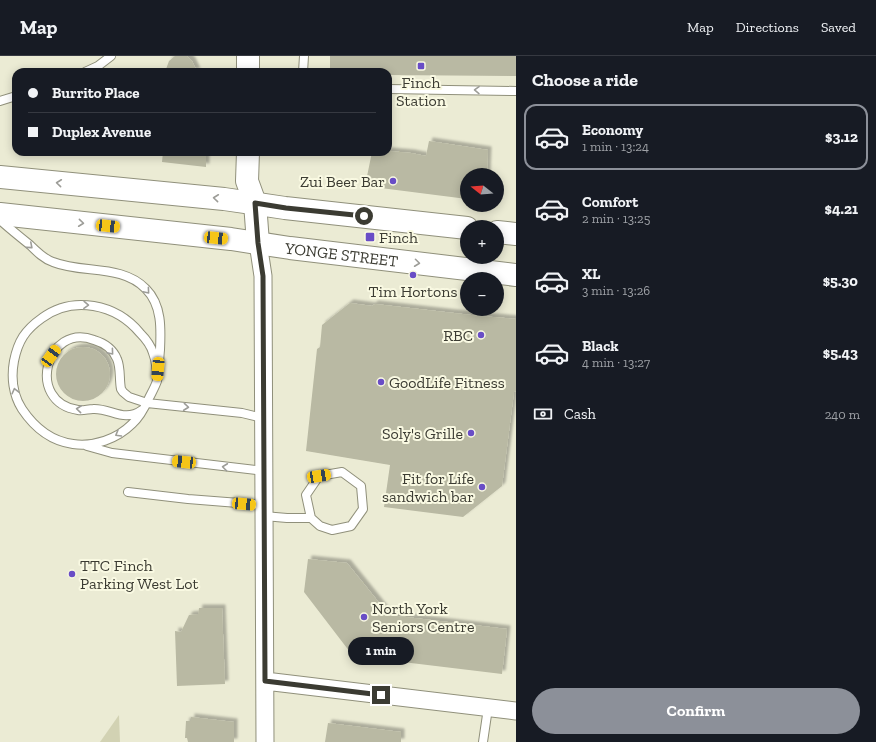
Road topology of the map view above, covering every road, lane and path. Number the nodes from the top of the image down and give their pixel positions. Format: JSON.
{"nodes":[{"id":1,"x":111,"y":56,"type":"edge"},
{"id":2,"x":248,"y":56,"type":"edge"},
{"id":3,"x":304,"y":56,"type":"edge"},
{"id":4,"x":94,"y":68,"type":"edge"},
{"id":5,"x":248,"y":68,"type":"edge"},
{"id":6,"x":303,"y":68,"type":"edge"},
{"id":7,"x":392,"y":89,"type":"edge"},
{"id":8,"x":516,"y":91,"type":"edge"},
{"id":9,"x":12,"y":97,"type":"edge"},
{"id":10,"x":0,"y":101,"type":"edge"},
{"id":11,"x":248,"y":156,"type":"edge"},
{"id":12,"x":0,"y":177,"type":"edge"},
{"id":13,"x":255,"y":203,"type":"junction"},
{"id":14,"x":0,"y":214,"type":"edge"},
{"id":15,"x":0,"y":220,"type":"edge"},
{"id":16,"x":460,"y":227,"type":"edge"},
{"id":17,"x":504,"y":233,"type":"edge"},
{"id":18,"x":516,"y":234,"type":"edge"},
{"id":19,"x":258,"y":243,"type":"junction"},
{"id":20,"x":516,"y":275,"type":"edge"},
{"id":21,"x":157,"y":381,"type":"junction"},
{"id":22,"x":145,"y":406,"type":"junction"},
{"id":23,"x":263,"y":418,"type":"junction"},
{"id":24,"x":81,"y":444,"type":"junction"},
{"id":25,"x":264,"y":471,"type":"junction"},
{"id":26,"x":128,"y":492,"type":"dead end"},
{"id":27,"x":264,"y":510,"type":"junction"},
{"id":28,"x":311,"y":518,"type":"junction"},
{"id":29,"x":265,"y":681,"type":"junction"},
{"id":30,"x":488,"y":708,"type":"junction"},
{"id":31,"x":516,"y":711,"type":"edge"},
{"id":32,"x":265,"y":742,"type":"edge"},
{"id":33,"x":483,"y":742,"type":"edge"}],
"edges":[{"from":1,"to":4,"type":"lane"},
{"from":2,"to":5,"type":"main road"},
{"from":3,"to":6,"type":"lane"},
{"from":8,"to":7,"type":"lane","one_way":true},
{"from":9,"to":10,"type":"lane"},
{"from":11,"to":13,"type":"main road"},
{"from":13,"to":12,"type":"main road","one_way":true},
{"from":13,"to":16,"type":"main road"},
{"from":13,"to":19,"type":"main road"},
{"from":14,"to":19,"type":"main road","name":"YONGE STREET","one_way":true},
{"from":15,"to":21,"type":"lane","one_way":true},
{"from":17,"to":18,"type":"main road"},
{"from":19,"to":20,"type":"main road","name":"YONGE STREET","one_way":true},
{"from":19,"to":23,"type":"street"},
{"from":21,"to":22,"type":"lane"},
{"from":24,"to":21,"type":"lane","one_way":true},
{"from":22,"to":22,"type":"lane","one_way":true},
{"from":22,"to":23,"type":"lane","one_way":true},
{"from":22,"to":24,"type":"lane","one_way":true},
{"from":23,"to":25,"type":"street"},
{"from":25,"to":24,"type":"lane","one_way":true},
{"from":25,"to":27,"type":"street"},
{"from":26,"to":27,"type":"lane"},
{"from":27,"to":28,"type":"lane"},
{"from":27,"to":29,"type":"street"},
{"from":28,"to":28,"type":"lane"},
{"from":29,"to":30,"type":"street"},
{"from":29,"to":32,"type":"street"},
{"from":30,"to":31,"type":"street"},
{"from":30,"to":33,"type":"lane"}]}
